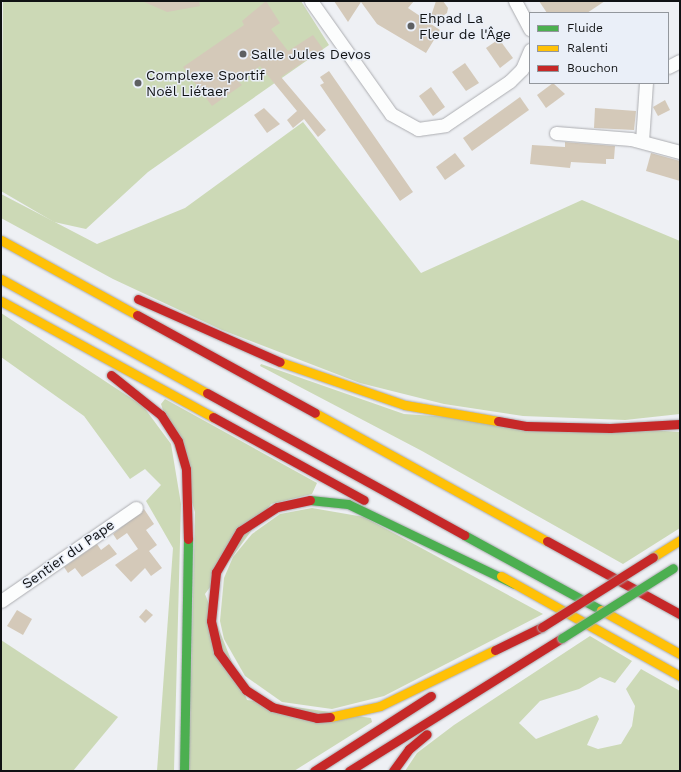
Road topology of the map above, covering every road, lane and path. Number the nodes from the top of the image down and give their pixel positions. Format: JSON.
{"nodes":[{"id":1,"x":311,"y":1,"type":"edge"},
{"id":2,"x":515,"y":1,"type":"edge"},
{"id":3,"x":529,"y":27,"type":"edge"},
{"id":4,"x":529,"y":52,"type":"edge"},
{"id":5,"x":680,"y":61,"type":"edge"},
{"id":6,"x":669,"y":66,"type":"edge"},
{"id":7,"x":646,"y":84,"type":"edge"},
{"id":8,"x":556,"y":133,"type":"dead end"},
{"id":9,"x":642,"y":141,"type":"junction"},
{"id":10,"x":680,"y":152,"type":"edge"},
{"id":11,"x":1,"y":232,"type":"edge"},
{"id":12,"x":1,"y":240,"type":"edge"},
{"id":13,"x":57,"y":258,"type":"dead end"},
{"id":14,"x":1,"y":279,"type":"edge"},
{"id":15,"x":125,"y":292,"type":"dead end"},
{"id":16,"x":1,"y":301,"type":"edge"},
{"id":17,"x":47,"y":327,"type":"junction"},
{"id":18,"x":680,"y":424,"type":"edge"},
{"id":19,"x":136,"y":508,"type":"dead end"},
{"id":20,"x":680,"y":540,"type":"edge"},
{"id":21,"x":678,"y":566,"type":"edge"},
{"id":22,"x":514,"y":584,"type":"junction"},
{"id":23,"x":1,"y":601,"type":"edge"},
{"id":24,"x":669,"y":608,"type":"junction"},
{"id":25,"x":680,"y":611,"type":"edge"},
{"id":26,"x":680,"y":614,"type":"edge"},
{"id":27,"x":542,"y":627,"type":"junction"},
{"id":28,"x":562,"y":638,"type":"junction"},
{"id":29,"x":680,"y":654,"type":"edge"},
{"id":30,"x":680,"y":676,"type":"edge"},
{"id":31,"x":454,"y":682,"type":"dead end"},
{"id":32,"x":441,"y":690,"type":"dead end"},
{"id":33,"x":184,"y":771,"type":"edge"},
{"id":34,"x":314,"y":771,"type":"edge"},
{"id":35,"x":349,"y":771,"type":"edge"},
{"id":36,"x":393,"y":771,"type":"edge"}],
"edges":[{"from":1,"to":4,"type":"street"},
{"from":2,"to":3,"type":"street"},
{"from":5,"to":6,"type":"street"},
{"from":7,"to":9,"type":"street"},
{"from":8,"to":9,"type":"street"},
{"from":9,"to":10,"type":"street"},
{"from":11,"to":13,"type":"highway"},
{"from":12,"to":24,"type":"highway"},
{"from":14,"to":29,"type":"highway"},
{"from":15,"to":18,"type":"highway"},
{"from":16,"to":17,"type":"highway"},
{"from":17,"to":22,"type":"highway"},
{"from":17,"to":33,"type":"highway"},
{"from":19,"to":23,"type":"street","name":"Sentier du Pape"},
{"from":20,"to":27,"type":"highway","bridge":true},
{"from":21,"to":28,"type":"highway","bridge":true},
{"from":22,"to":27,"type":"highway"},
{"from":22,"to":30,"type":"highway"},
{"from":24,"to":25,"type":"highway"},
{"from":24,"to":26,"type":"highway"},
{"from":27,"to":31,"type":"highway"},
{"from":28,"to":35,"type":"highway"},
{"from":28,"to":36,"type":"highway"},
{"from":32,"to":34,"type":"highway"}]}
